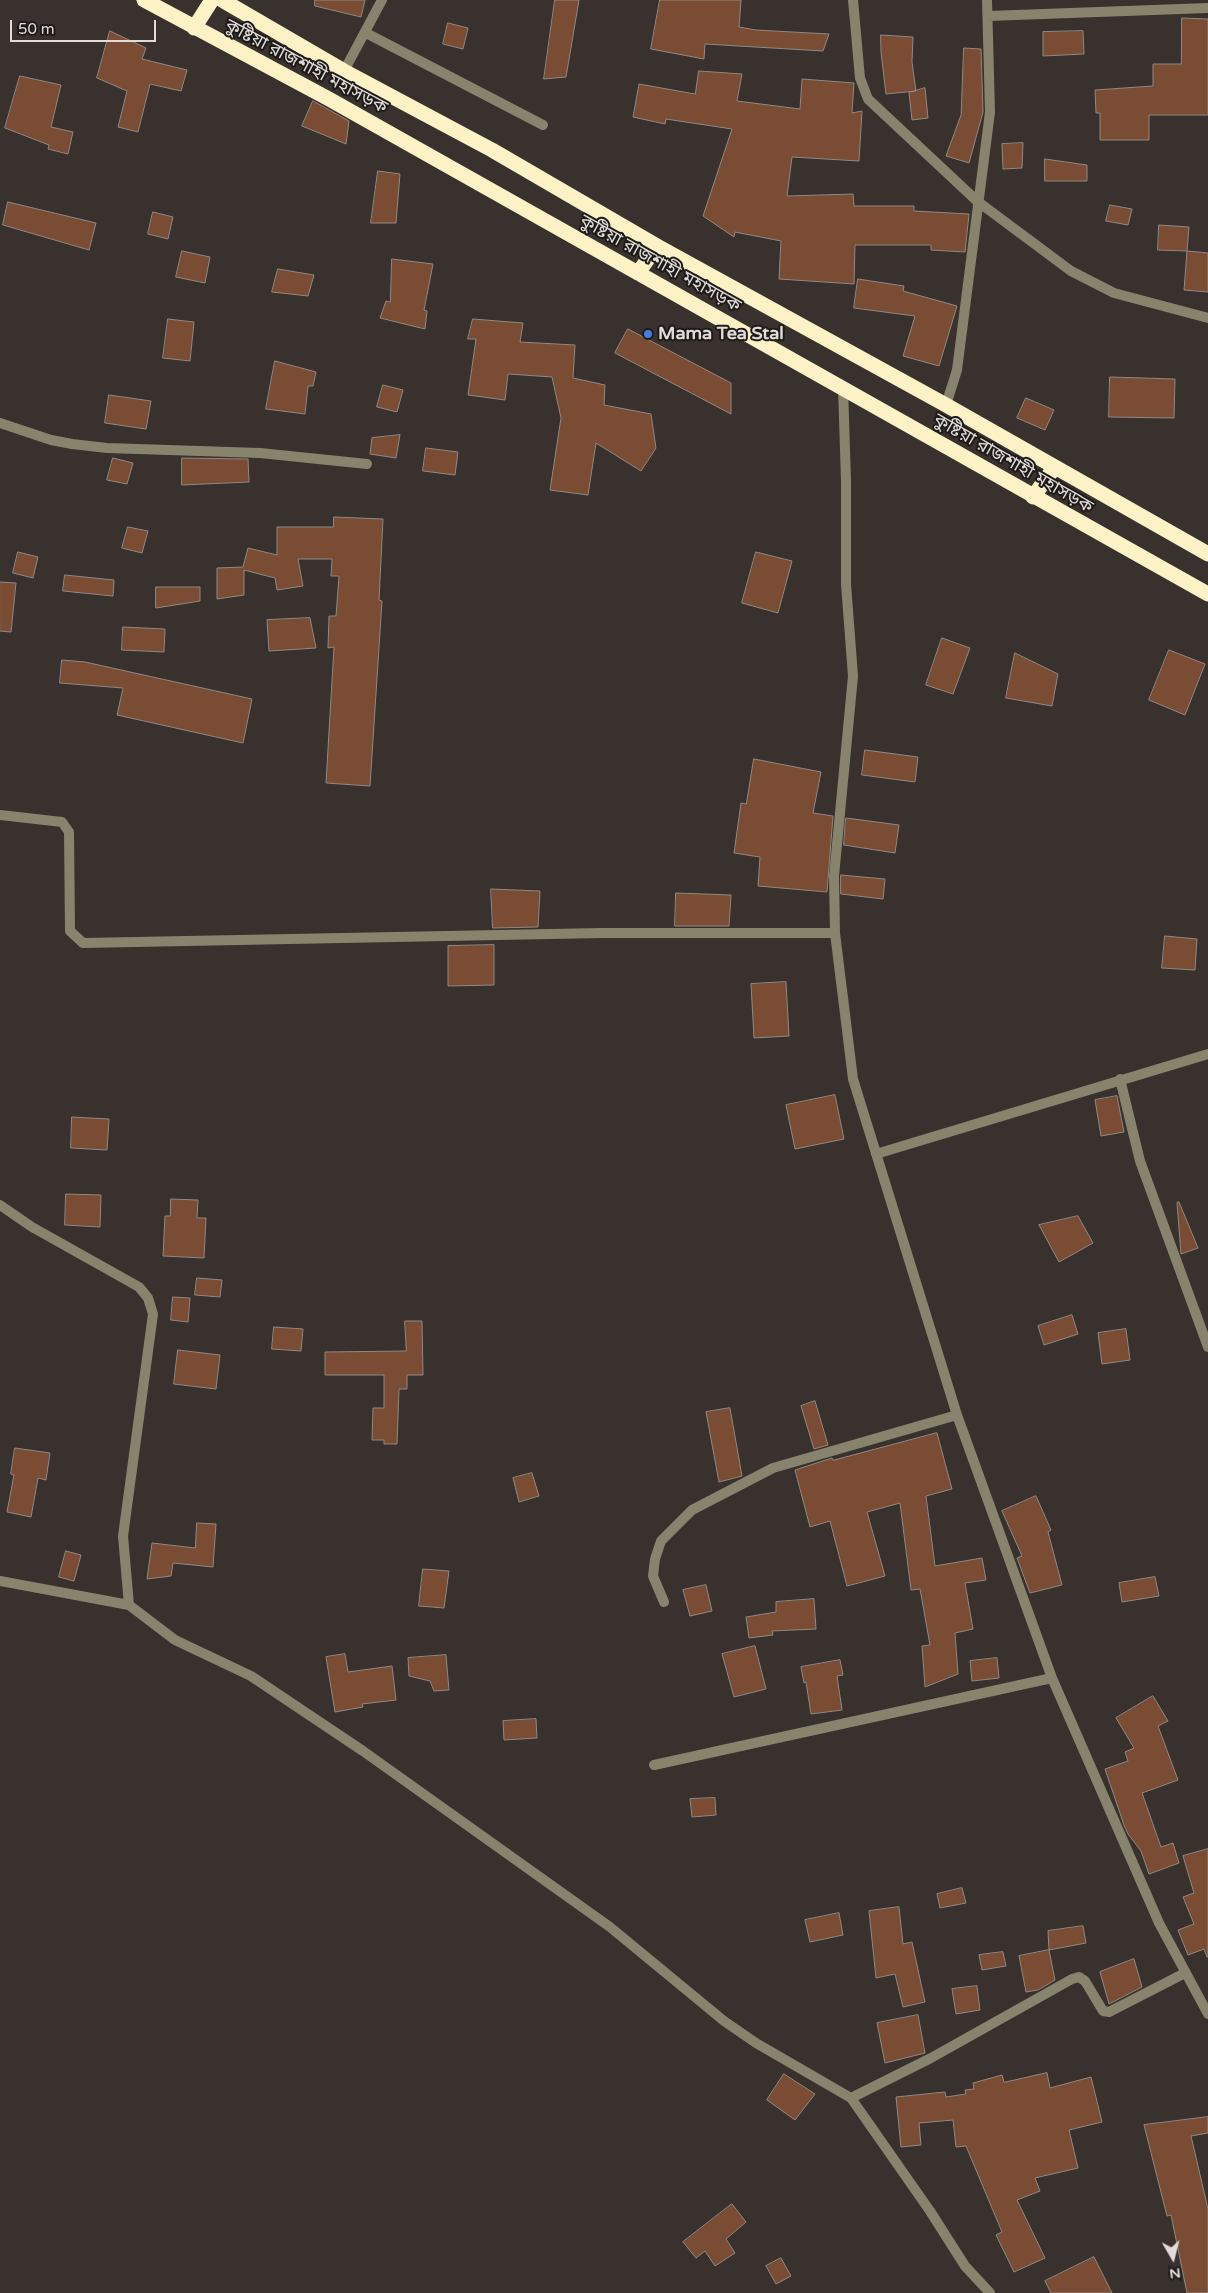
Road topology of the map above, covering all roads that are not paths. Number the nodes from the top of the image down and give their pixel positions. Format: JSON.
{"nodes":[{"id":1,"x":144,"y":0,"type":"edge"},
{"id":2,"x":212,"y":0,"type":"edge"},
{"id":3,"x":222,"y":0,"type":"edge"},
{"id":4,"x":382,"y":0,"type":"edge"},
{"id":5,"x":853,"y":0,"type":"edge"},
{"id":6,"x":987,"y":0,"type":"edge"},
{"id":7,"x":1208,"y":8,"type":"edge"},
{"id":8,"x":988,"y":16,"type":"junction"},
{"id":9,"x":194,"y":28,"type":"junction"},
{"id":10,"x":366,"y":32,"type":"junction"},
{"id":11,"x":344,"y":71,"type":"junction"},
{"id":12,"x":543,"y":125,"type":"dead end"},
{"id":13,"x":977,"y":201,"type":"junction"},
{"id":14,"x":657,"y":246,"type":"junction"},
{"id":15,"x":638,"y":273,"type":"junction"},
{"id":16,"x":1208,"y":318,"type":"edge"},
{"id":17,"x":843,"y":388,"type":"junction"},
{"id":18,"x":946,"y":405,"type":"junction"},
{"id":19,"x":0,"y":423,"type":"edge"},
{"id":20,"x":367,"y":464,"type":"dead end"},
{"id":21,"x":1054,"y":468,"type":"junction"},
{"id":22,"x":1033,"y":497,"type":"junction"},
{"id":23,"x":1208,"y":554,"type":"edge"},
{"id":24,"x":1208,"y":594,"type":"edge"},
{"id":25,"x":0,"y":815,"type":"edge"},
{"id":26,"x":834,"y":933,"type":"junction"},
{"id":27,"x":1208,"y":1054,"type":"edge"},
{"id":28,"x":1120,"y":1079,"type":"junction"},
{"id":29,"x":876,"y":1154,"type":"junction"},
{"id":30,"x":0,"y":1205,"type":"edge"},
{"id":31,"x":1208,"y":1347,"type":"edge"},
{"id":32,"x":957,"y":1415,"type":"junction"},
{"id":33,"x":0,"y":1581,"type":"edge"},
{"id":34,"x":664,"y":1602,"type":"dead end"},
{"id":35,"x":129,"y":1605,"type":"junction"},
{"id":36,"x":1052,"y":1678,"type":"junction"},
{"id":37,"x":654,"y":1765,"type":"dead end"},
{"id":38,"x":1186,"y":1973,"type":"junction"},
{"id":39,"x":1208,"y":2014,"type":"edge"},
{"id":40,"x":851,"y":2098,"type":"junction"},
{"id":41,"x":990,"y":2293,"type":"edge"}],
"edges":[{"from":1,"to":9,"type":"highway","name":"কুষ্টিয়া রাজশাহী মহাসড়ক"},
{"from":2,"to":9,"type":"highway"},
{"from":3,"to":11,"type":"highway","name":"কুষ্টিয়া রাজশাহী মহাসড়ক"},
{"from":4,"to":10,"type":"street"},
{"from":5,"to":13,"type":"street"},
{"from":6,"to":8,"type":"street"},
{"from":7,"to":8,"type":"street"},
{"from":8,"to":13,"type":"street"},
{"from":9,"to":15,"type":"highway","name":"কুষ্টিয়া রাজশাহী মহাসড়ক"},
{"from":10,"to":11,"type":"street"},
{"from":10,"to":12,"type":"street"},
{"from":11,"to":14,"type":"highway","name":"কুষ্টিয়া রাজশাহী মহাসড়ক"},
{"from":13,"to":16,"type":"street"},
{"from":13,"to":18,"type":"street"},
{"from":14,"to":15,"type":"highway"},
{"from":14,"to":18,"type":"highway","name":"কুষ্টিয়া রাজশাহী মহাসড়ক"},
{"from":15,"to":17,"type":"highway","name":"কুষ্টিয়া রাজশাহী মহাসড়ক"},
{"from":17,"to":22,"type":"highway","name":"কুষ্টিয়া রাজশাহী মহাসড়ক"},
{"from":17,"to":26,"type":"street"},
{"from":18,"to":21,"type":"highway","name":"কুষ্টিয়া রাজশাহী মহাসড়ক"},
{"from":19,"to":20,"type":"street"},
{"from":21,"to":22,"type":"highway"},
{"from":21,"to":23,"type":"highway","name":"কুষ্টিয়া রাজশাহী মহাসড়ক"},
{"from":22,"to":24,"type":"highway","name":"কুষ্টিয়া রাজশাহী মহাসড়ক"},
{"from":25,"to":26,"type":"street"},
{"from":26,"to":29,"type":"street"},
{"from":27,"to":28,"type":"street"},
{"from":28,"to":29,"type":"street"},
{"from":28,"to":31,"type":"street"},
{"from":29,"to":32,"type":"street"},
{"from":30,"to":35,"type":"street"},
{"from":32,"to":34,"type":"street"},
{"from":32,"to":36,"type":"street"},
{"from":33,"to":35,"type":"street"},
{"from":35,"to":40,"type":"street"},
{"from":36,"to":37,"type":"street"},
{"from":36,"to":38,"type":"street"},
{"from":38,"to":39,"type":"street"},
{"from":38,"to":40,"type":"street"},
{"from":40,"to":41,"type":"street"}]}
